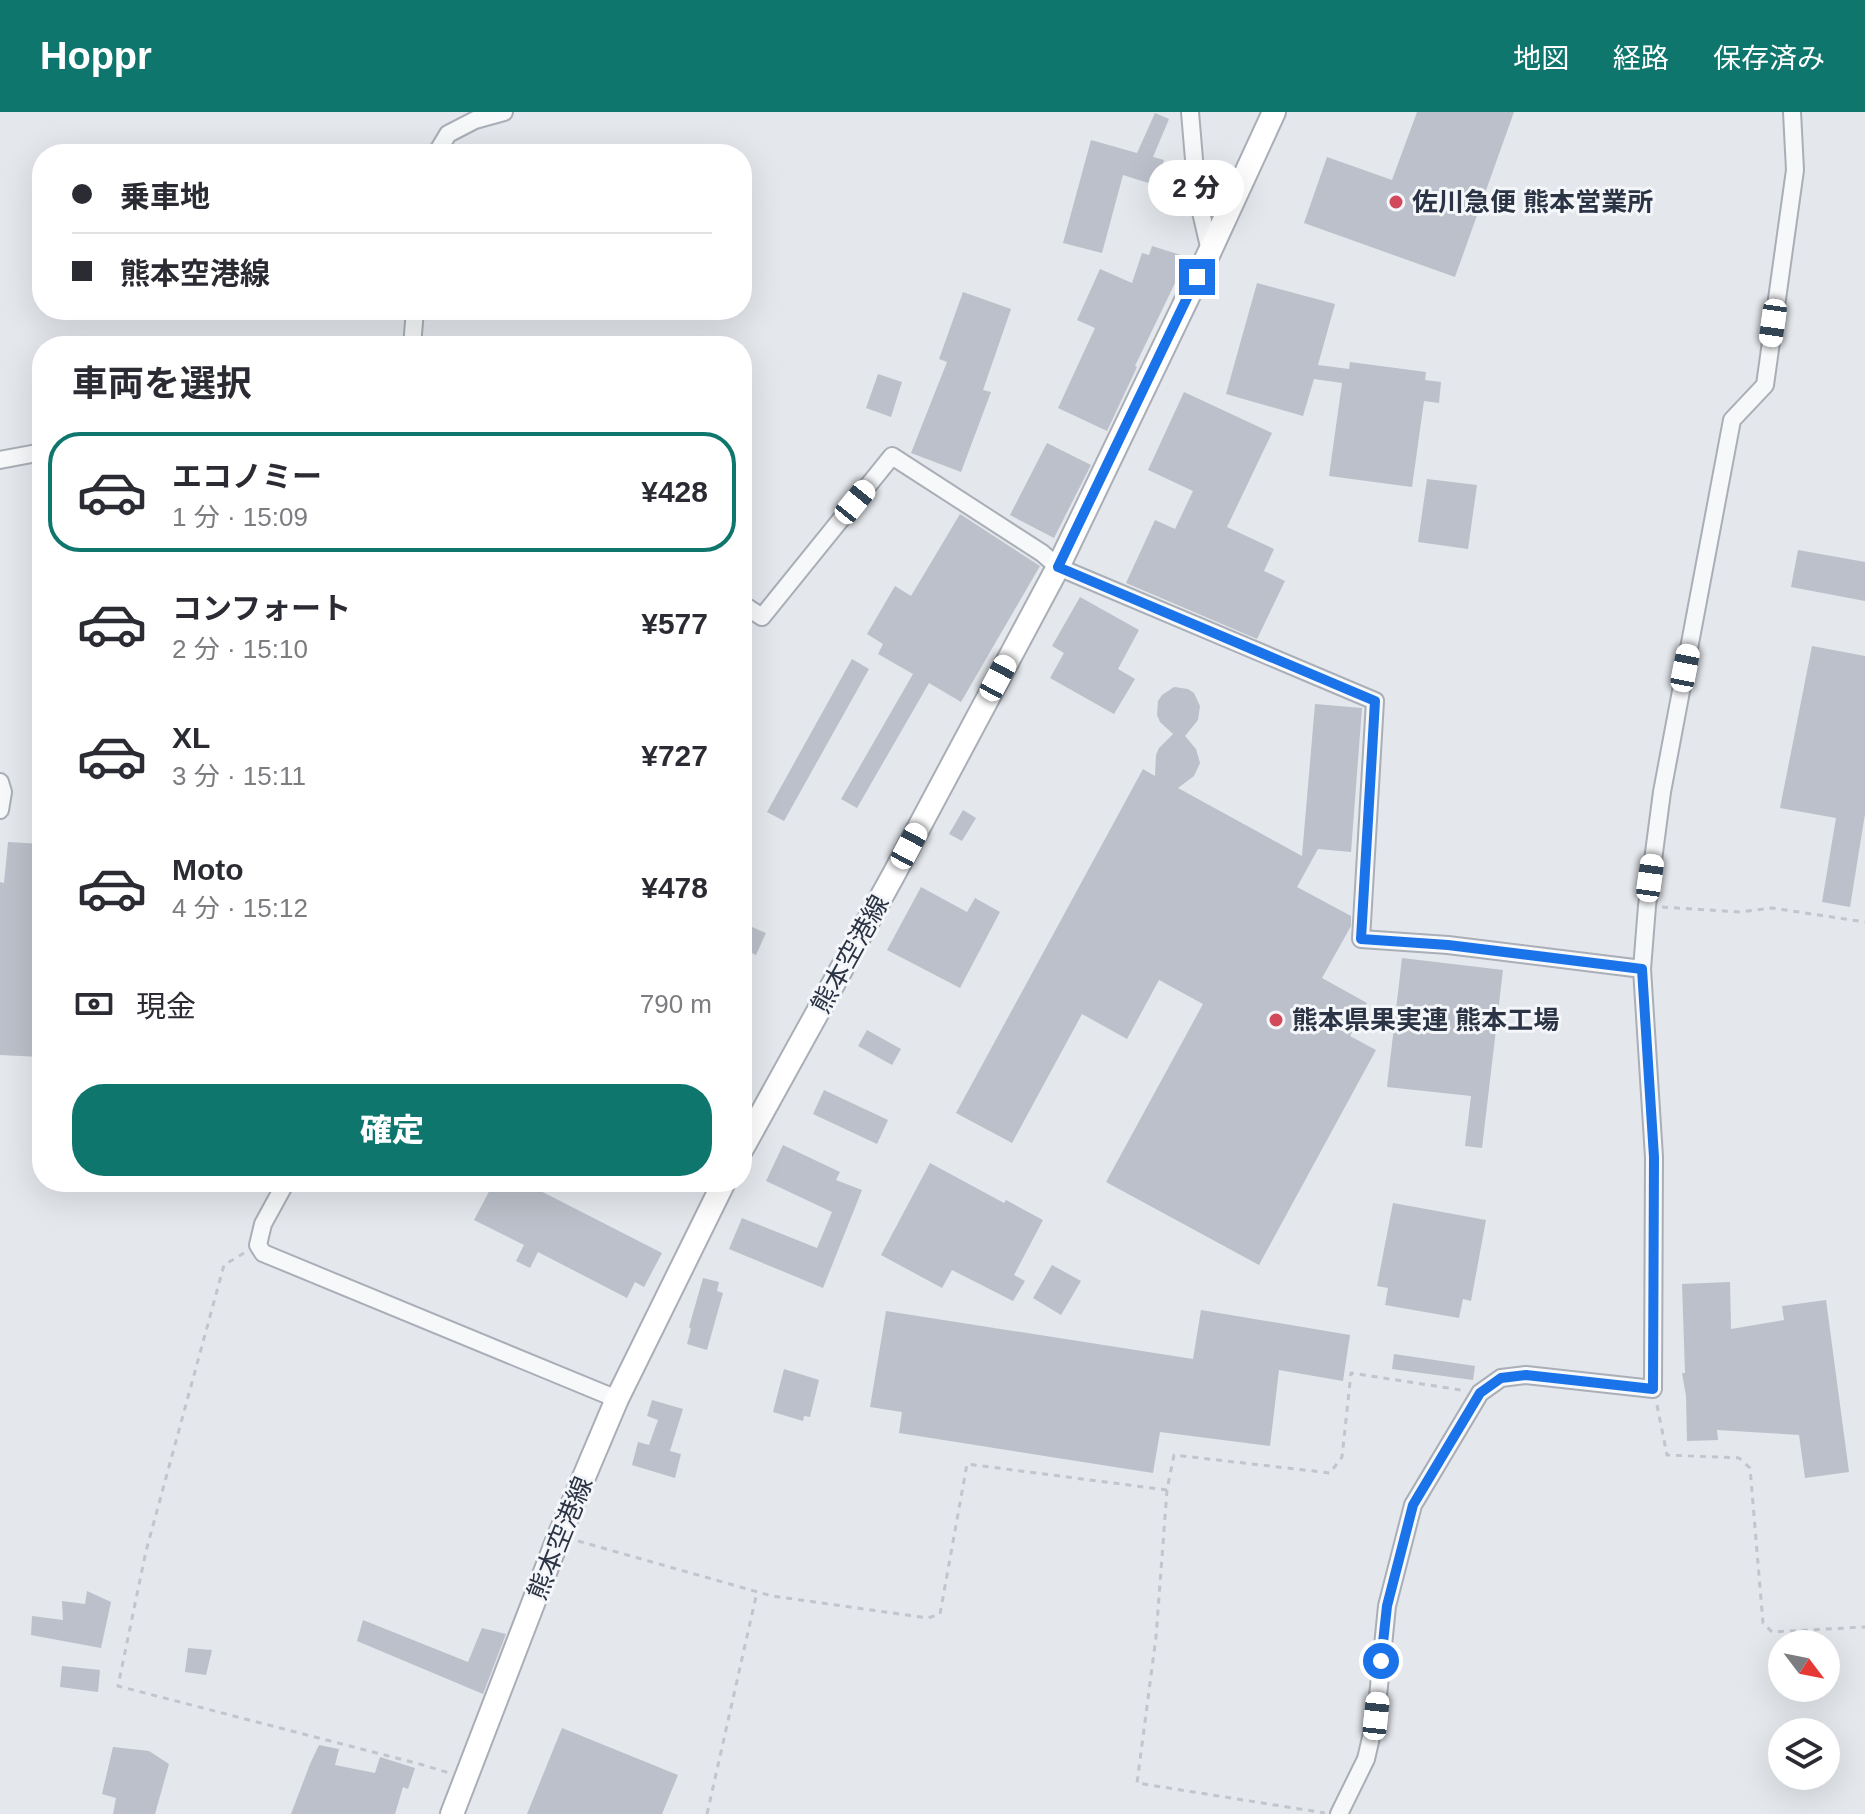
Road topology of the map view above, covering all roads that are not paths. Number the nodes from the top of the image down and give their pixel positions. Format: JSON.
{"nodes":[{"id":1,"x":504,"y":112,"type":"edge"},
{"id":2,"x":1190,"y":112,"type":"edge"},
{"id":3,"x":1274,"y":112,"type":"edge"},
{"id":4,"x":1792,"y":112,"type":"edge"},
{"id":5,"x":442,"y":144,"type":"edge"},
{"id":6,"x":1210,"y":251,"type":"junction"},
{"id":7,"x":32,"y":454,"type":"edge"},
{"id":8,"x":0,"y":460,"type":"edge"},
{"id":9,"x":1058,"y":567,"type":"junction"},
{"id":10,"x":752,"y":610,"type":"edge"},
{"id":11,"x":0,"y":782,"type":"edge"},
{"id":12,"x":0,"y":810,"type":"edge"},
{"id":13,"x":1642,"y":969,"type":"junction"},
{"id":14,"x":752,"y":1131,"type":"edge"},
{"id":15,"x":281,"y":1192,"type":"edge"},
{"id":16,"x":719,"y":1192,"type":"edge"},
{"id":17,"x":617,"y":1399,"type":"junction"},
{"id":18,"x":452,"y":1814,"type":"edge"},
{"id":19,"x":1339,"y":1814,"type":"edge"}],
"edges":[{"from":1,"to":5,"type":"street"},
{"from":2,"to":6,"type":"street"},
{"from":3,"to":6,"type":"main road","name":"熊本空港線"},
{"from":4,"to":13,"type":"street"},
{"from":6,"to":9,"type":"main road","name":"熊本空港線"},
{"from":7,"to":8,"type":"street"},
{"from":9,"to":10,"type":"street"},
{"from":9,"to":13,"type":"street"},
{"from":9,"to":14,"type":"main road","name":"熊本空港線"},
{"from":11,"to":12,"type":"street"},
{"from":13,"to":19,"type":"street"},
{"from":15,"to":17,"type":"street"},
{"from":16,"to":17,"type":"main road","name":"熊本空港線"},
{"from":17,"to":18,"type":"main road","name":"熊本空港線"}]}
